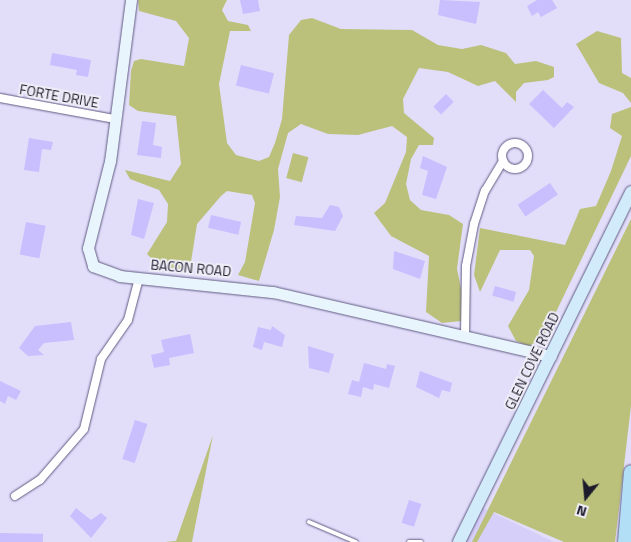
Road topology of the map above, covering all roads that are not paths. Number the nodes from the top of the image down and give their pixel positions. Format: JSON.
{"nodes":[{"id":1,"x":130,"y":0,"type":"edge"},
{"id":2,"x":0,"y":98,"type":"edge"},
{"id":3,"x":114,"y":119,"type":"junction"},
{"id":4,"x":503,"y":162,"type":"dead end"},
{"id":5,"x":631,"y":192,"type":"edge"},
{"id":6,"x":139,"y":278,"type":"junction"},
{"id":7,"x":465,"y":337,"type":"junction"},
{"id":8,"x":551,"y":356,"type":"junction"},
{"id":9,"x":631,"y":472,"type":"edge"},
{"id":10,"x":15,"y":496,"type":"dead end"},
{"id":11,"x":309,"y":522,"type":"dead end"},
{"id":12,"x":356,"y":542,"type":"edge"},
{"id":13,"x":409,"y":542,"type":"edge"},
{"id":14,"x":422,"y":542,"type":"edge"},
{"id":15,"x":459,"y":542,"type":"edge"},
{"id":16,"x":625,"y":542,"type":"edge"}],
"edges":[{"from":1,"to":3,"type":"street","name":"BACON ROAD"},
{"from":2,"to":3,"type":"street","name":"FORTE DRIVE"},
{"from":3,"to":6,"type":"street","name":"BACON ROAD"},
{"from":4,"to":7,"type":"street"},
{"from":5,"to":8,"type":"main road","name":"GLEN COVE ROAD"},
{"from":6,"to":7,"type":"street","name":"BACON ROAD"},
{"from":6,"to":10,"type":"street"},
{"from":7,"to":8,"type":"street","name":"BACON ROAD"},
{"from":8,"to":15,"type":"main road","name":"GLEN COVE ROAD"},
{"from":9,"to":16,"type":"highway"},
{"from":11,"to":12,"type":"lane"},
{"from":13,"to":14,"type":"lane"}]}
